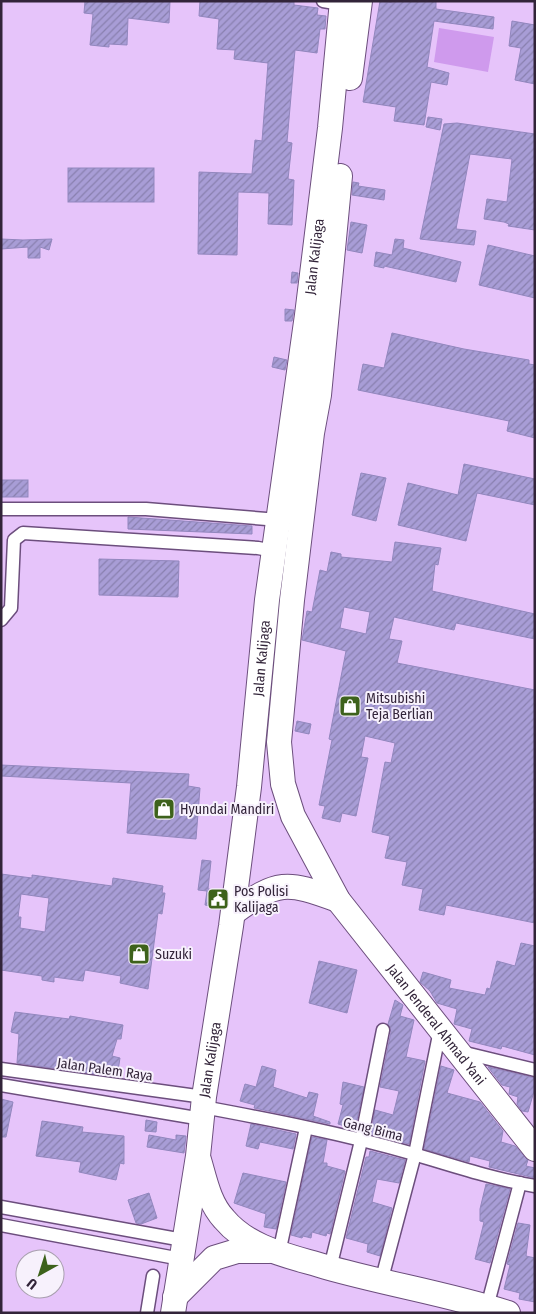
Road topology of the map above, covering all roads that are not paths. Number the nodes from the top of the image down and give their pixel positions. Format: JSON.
{"nodes":[{"id":1,"x":342,"y":2,"type":"edge"},
{"id":2,"x":1,"y":509,"type":"edge"},
{"id":3,"x":279,"y":520,"type":"junction"},
{"id":4,"x":274,"y":551,"type":"junction"},
{"id":5,"x":267,"y":600,"type":"junction"},
{"id":6,"x":292,"y":600,"type":"junction"},
{"id":7,"x":1,"y":620,"type":"edge"},
{"id":8,"x":338,"y":900,"type":"junction"},
{"id":9,"x":233,"y":913,"type":"junction"},
{"id":10,"x":383,"y":1030,"type":"dead end"},
{"id":11,"x":440,"y":1030,"type":"junction"},
{"id":12,"x":456,"y":1051,"type":"junction"},
{"id":13,"x":1,"y":1069,"type":"edge"},
{"id":14,"x":535,"y":1070,"type":"edge"},
{"id":15,"x":1,"y":1085,"type":"edge"},
{"id":16,"x":203,"y":1108,"type":"junction"},
{"id":17,"x":306,"y":1128,"type":"junction"},
{"id":18,"x":361,"y":1141,"type":"junction"},
{"id":19,"x":535,"y":1149,"type":"edge"},
{"id":20,"x":415,"y":1154,"type":"junction"},
{"id":21,"x":198,"y":1156,"type":"junction"},
{"id":22,"x":520,"y":1183,"type":"junction"},
{"id":23,"x":535,"y":1186,"type":"edge"},
{"id":24,"x":1,"y":1207,"type":"edge"},
{"id":25,"x":1,"y":1225,"type":"edge"},
{"id":26,"x":182,"y":1249,"type":"junction"},
{"id":27,"x":275,"y":1252,"type":"junction"},
{"id":28,"x":330,"y":1268,"type":"junction"},
{"id":29,"x":154,"y":1276,"type":"dead end"},
{"id":30,"x":381,"y":1282,"type":"junction"},
{"id":31,"x":150,"y":1294,"type":"junction"},
{"id":32,"x":174,"y":1305,"type":"edge"},
{"id":33,"x":495,"y":1310,"type":"edge"},
{"id":34,"x":147,"y":1313,"type":"edge"}],
"edges":[{"from":1,"to":3,"type":"highway","name":"Jalan Kalijaga"},
{"from":1,"to":6,"type":"highway","name":"Jalan Kalijaga"},
{"from":2,"to":3,"type":"street"},
{"from":3,"to":4,"type":"highway","name":"Jalan Kalijaga"},
{"from":4,"to":5,"type":"highway","name":"Jalan Kalijaga"},
{"from":4,"to":7,"type":"street"},
{"from":5,"to":6,"type":"highway"},
{"from":5,"to":9,"type":"highway","name":"Jalan Kalijaga"},
{"from":6,"to":8,"type":"highway","name":"Jalan Kalijaga"},
{"from":8,"to":9,"type":"highway"},
{"from":8,"to":11,"type":"highway","name":"Jalan Jenderal Ahmad Yani"},
{"from":9,"to":16,"type":"highway","name":"Jalan Kalijaga"},
{"from":10,"to":18,"type":"street"},
{"from":11,"to":12,"type":"highway","name":"Jalan Jenderal Ahmad Yani"},
{"from":11,"to":20,"type":"street"},
{"from":12,"to":14,"type":"street"},
{"from":12,"to":19,"type":"highway","name":"Jalan Jenderal Ahmad Yani"},
{"from":13,"to":16,"type":"street","name":"Jalan Palem Raya"},
{"from":15,"to":16,"type":"street"},
{"from":16,"to":17,"type":"street","name":"Gang Bima"},
{"from":16,"to":21,"type":"highway","name":"Jalan Kalijaga"},
{"from":17,"to":18,"type":"street","name":"Gang Bima"},
{"from":17,"to":27,"type":"street"},
{"from":18,"to":20,"type":"street","name":"Gang Bima"},
{"from":18,"to":28,"type":"street"},
{"from":20,"to":22,"type":"street","name":"Gang Bima"},
{"from":20,"to":30,"type":"street"},
{"from":21,"to":26,"type":"highway","name":"Jalan Kalijaga"},
{"from":21,"to":27,"type":"highway"},
{"from":22,"to":23,"type":"street","name":"Gang Bima"},
{"from":22,"to":33,"type":"street"},
{"from":24,"to":26,"type":"street"},
{"from":25,"to":26,"type":"street"},
{"from":26,"to":32,"type":"highway","name":"Jalan Kalijaga"},
{"from":27,"to":28,"type":"highway"},
{"from":27,"to":32,"type":"highway"},
{"from":28,"to":30,"type":"highway"},
{"from":29,"to":31,"type":"street"},
{"from":30,"to":33,"type":"highway"},
{"from":31,"to":32,"type":"street"},
{"from":31,"to":34,"type":"street"}]}
